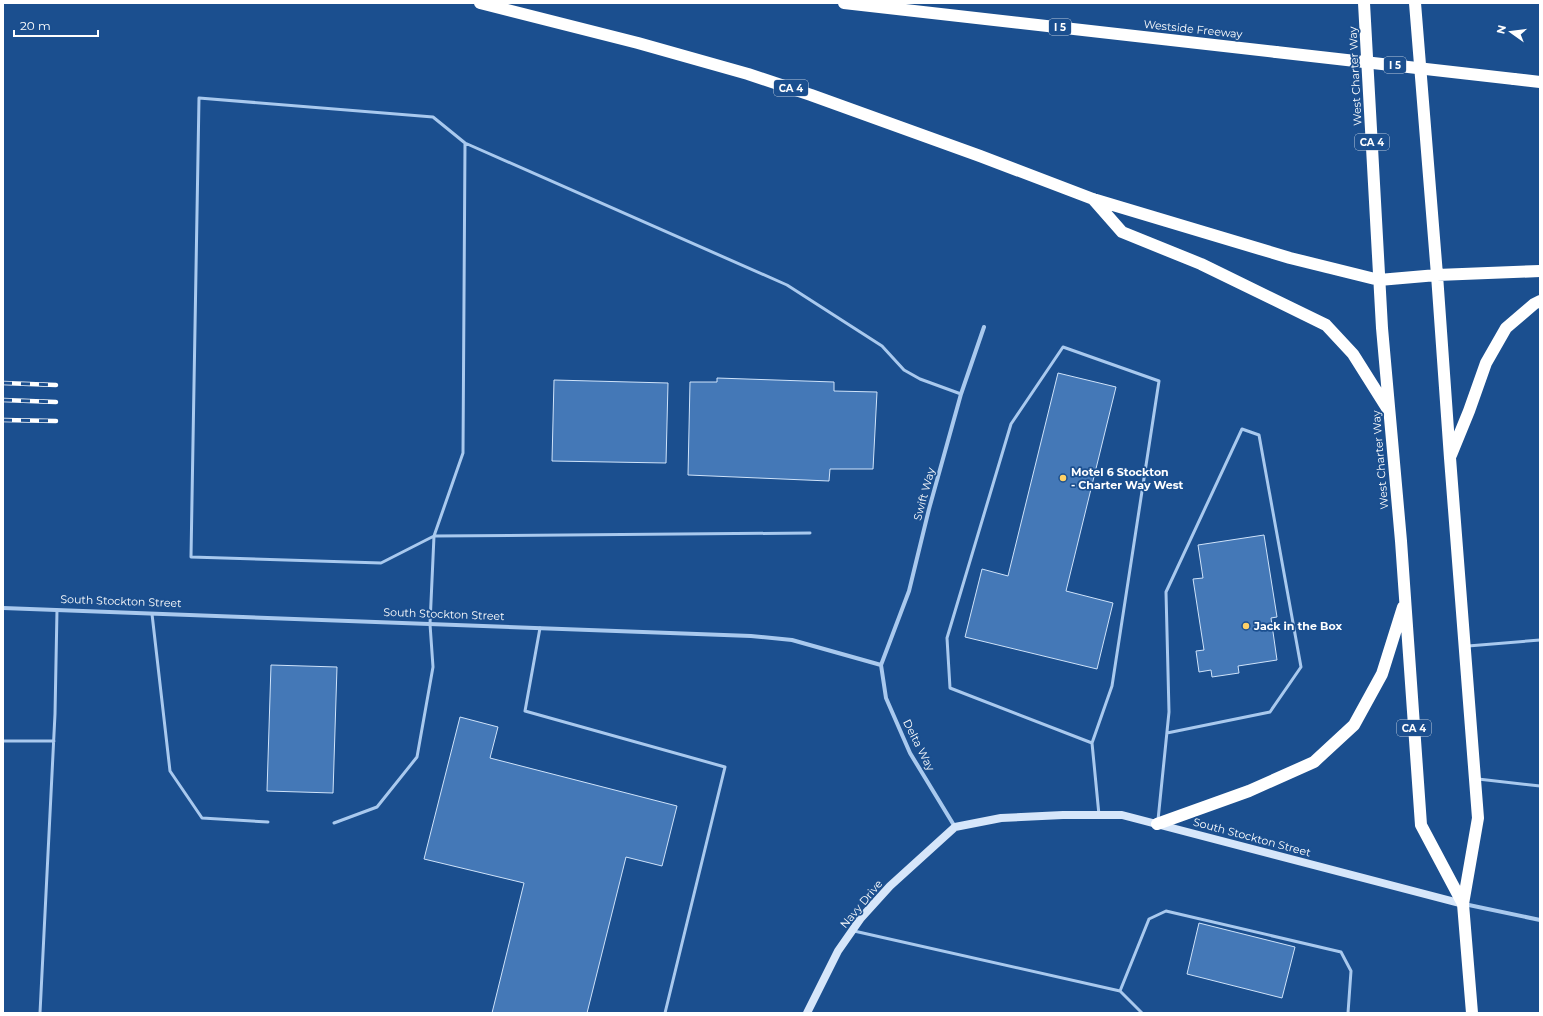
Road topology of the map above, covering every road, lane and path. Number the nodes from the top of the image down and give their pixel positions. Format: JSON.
{"nodes":[{"id":1,"x":480,"y":3,"type":"edge"},
{"id":2,"x":844,"y":3,"type":"edge"},
{"id":3,"x":1364,"y":3,"type":"edge"},
{"id":4,"x":1415,"y":3,"type":"edge"},
{"id":5,"x":1540,"y":82,"type":"edge"},
{"id":6,"x":465,"y":143,"type":"junction"},
{"id":7,"x":1093,"y":200,"type":"junction"},
{"id":8,"x":1540,"y":271,"type":"edge"},
{"id":9,"x":1437,"y":275,"type":"junction"},
{"id":10,"x":1379,"y":280,"type":"junction"},
{"id":11,"x":1540,"y":301,"type":"edge"},
{"id":12,"x":984,"y":327,"type":"dead end"},
{"id":13,"x":961,"y":394,"type":"junction"},
{"id":14,"x":1388,"y":410,"type":"junction"},
{"id":15,"x":1450,"y":458,"type":"junction"},
{"id":16,"x":810,"y":532,"type":"dead end"},
{"id":17,"x":434,"y":536,"type":"junction"},
{"id":18,"x":1405,"y":600,"type":"junction"},
{"id":19,"x":3,"y":608,"type":"edge"},
{"id":20,"x":57,"y":610,"type":"junction"},
{"id":21,"x":152,"y":614,"type":"junction"},
{"id":22,"x":430,"y":624,"type":"junction"},
{"id":23,"x":540,"y":628,"type":"junction"},
{"id":24,"x":1540,"y":640,"type":"edge"},
{"id":25,"x":1464,"y":647,"type":"junction"},
{"id":26,"x":881,"y":666,"type":"junction"},
{"id":27,"x":1167,"y":733,"type":"junction"},
{"id":28,"x":3,"y":741,"type":"edge"},
{"id":29,"x":54,"y":741,"type":"junction"},
{"id":30,"x":1092,"y":743,"type":"junction"},
{"id":31,"x":1475,"y":779,"type":"junction"},
{"id":32,"x":1540,"y":786,"type":"edge"},
{"id":33,"x":1099,"y":815,"type":"junction"},
{"id":34,"x":268,"y":822,"type":"dead end"},
{"id":35,"x":334,"y":823,"type":"dead end"},
{"id":36,"x":1157,"y":824,"type":"junction"},
{"id":37,"x":955,"y":827,"type":"junction"},
{"id":38,"x":1464,"y":904,"type":"junction"},
{"id":39,"x":1540,"y":920,"type":"edge"},
{"id":40,"x":852,"y":931,"type":"junction"},
{"id":41,"x":1120,"y":991,"type":"junction"},
{"id":42,"x":40,"y":1013,"type":"edge"},
{"id":43,"x":665,"y":1013,"type":"edge"},
{"id":44,"x":807,"y":1013,"type":"edge"},
{"id":45,"x":1142,"y":1013,"type":"edge"},
{"id":46,"x":1348,"y":1013,"type":"edge"},
{"id":47,"x":1472,"y":1013,"type":"edge"}],
"edges":[{"from":1,"to":7,"type":"highway","number":"CA 4"},
{"from":2,"to":5,"type":"highway","name":"Westside Freeway","number":"I 5","bridge":true},
{"from":3,"to":10,"type":"highway","name":"West Charter Way","number":"CA 4"},
{"from":4,"to":9,"type":"highway","name":"West Charter Way","number":"CA 4"},
{"from":6,"to":13,"type":"lane"},
{"from":6,"to":17,"type":"lane"},
{"from":6,"to":17,"type":"lane"},
{"from":7,"to":10,"type":"highway"},
{"from":7,"to":14,"type":"highway"},
{"from":8,"to":9,"type":"highway"},
{"from":9,"to":10,"type":"highway"},
{"from":9,"to":15,"type":"highway","name":"West Charter Way","number":"CA 4"},
{"from":10,"to":14,"type":"highway","name":"West Charter Way","number":"CA 4"},
{"from":11,"to":15,"type":"highway"},
{"from":12,"to":13,"type":"street","name":"Swift Way"},
{"from":13,"to":26,"type":"street","name":"Swift Way"},
{"from":14,"to":18,"type":"highway","name":"West Charter Way","number":"CA 4"},
{"from":15,"to":25,"type":"highway","name":"West Charter Way","number":"CA 4"},
{"from":16,"to":17,"type":"lane"},
{"from":17,"to":22,"type":"lane"},
{"from":18,"to":36,"type":"highway"},
{"from":18,"to":38,"type":"highway","name":"West Charter Way","number":"CA 4"},
{"from":19,"to":20,"type":"street","name":"South Stockton Street"},
{"from":20,"to":21,"type":"street","name":"South Stockton Street"},
{"from":20,"to":29,"type":"lane"},
{"from":21,"to":22,"type":"street","name":"South Stockton Street"},
{"from":21,"to":34,"type":"lane"},
{"from":22,"to":23,"type":"street","name":"South Stockton Street"},
{"from":22,"to":35,"type":"lane"},
{"from":23,"to":26,"type":"street","name":"South Stockton Street"},
{"from":23,"to":43,"type":"lane"},
{"from":24,"to":25,"type":"lane"},
{"from":25,"to":31,"type":"highway","name":"West Charter Way","number":"CA 4"},
{"from":26,"to":37,"type":"street","name":"Delta Way"},
{"from":27,"to":27,"type":"lane"},
{"from":27,"to":36,"type":"lane"},
{"from":28,"to":29,"type":"lane"},
{"from":29,"to":42,"type":"lane"},
{"from":30,"to":30,"type":"lane"},
{"from":30,"to":33,"type":"lane"},
{"from":31,"to":32,"type":"lane"},
{"from":31,"to":38,"type":"highway","name":"West Charter Way","number":"CA 4"},
{"from":33,"to":36,"type":"street","name":"South Stockton Street"},
{"from":33,"to":37,"type":"street","name":"South Stockton Street"},
{"from":36,"to":38,"type":"street","name":"South Stockton Street"},
{"from":37,"to":40,"type":"street","name":"Navy Drive"},
{"from":38,"to":39,"type":"street","name":"South Stockton Street"},
{"from":38,"to":47,"type":"highway","name":"West Charter Way","number":"CA 4"},
{"from":40,"to":41,"type":"lane"},
{"from":40,"to":44,"type":"street","name":"Navy Drive"},
{"from":41,"to":45,"type":"lane"},
{"from":41,"to":46,"type":"lane"}]}
